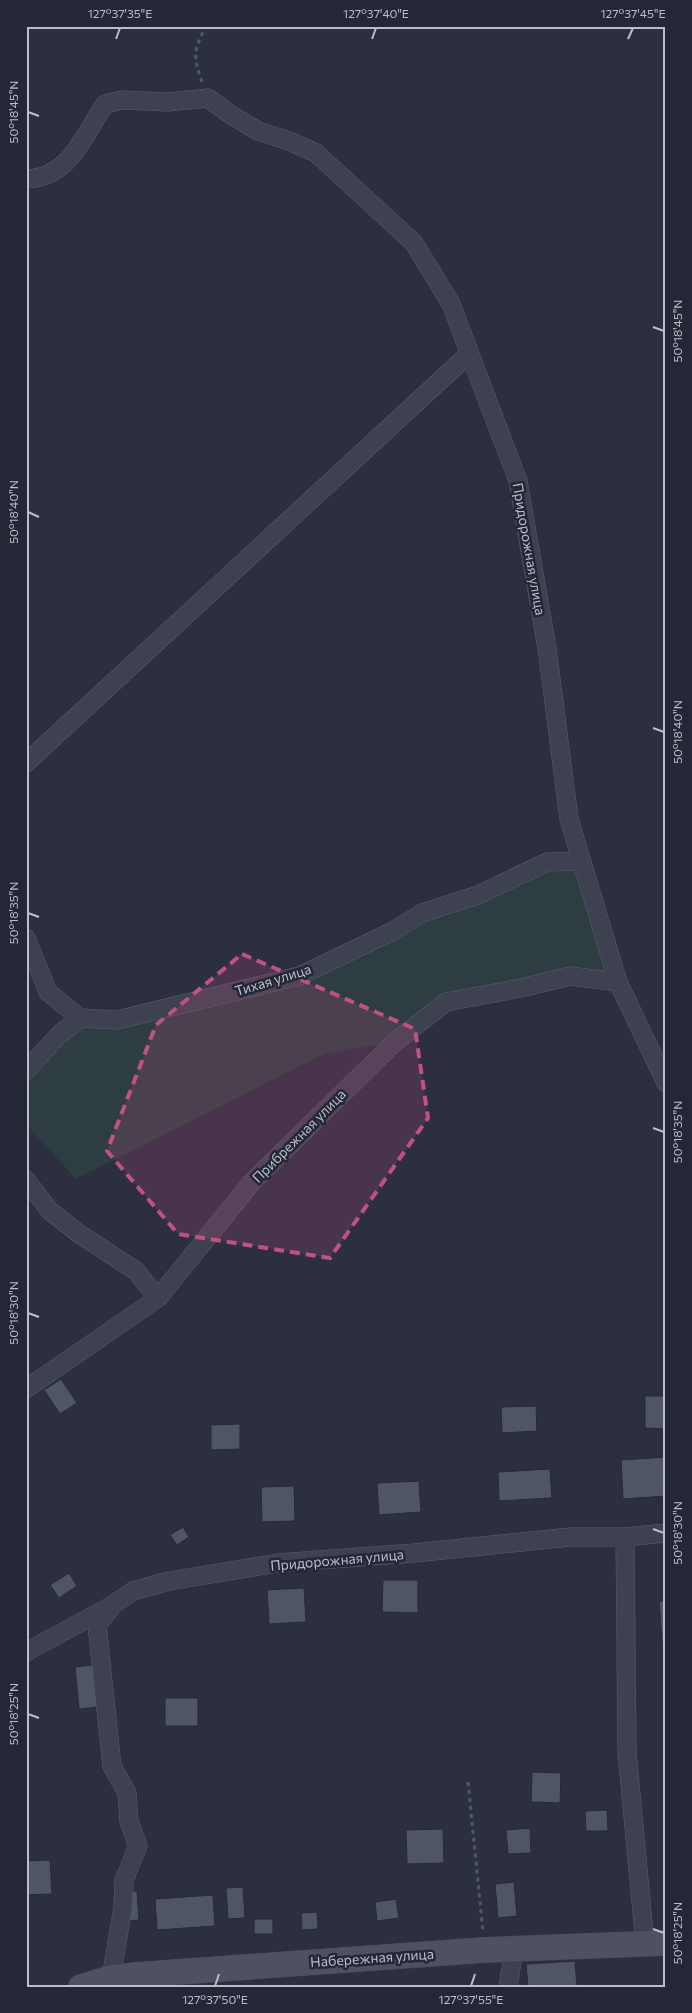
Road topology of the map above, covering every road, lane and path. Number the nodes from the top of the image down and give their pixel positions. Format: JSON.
{"nodes":[{"id":1,"x":206,"y":26,"type":"edge"},
{"id":2,"x":208,"y":98,"type":"junction"},
{"id":3,"x":26,"y":179,"type":"edge"},
{"id":4,"x":470,"y":353,"type":"junction"},
{"id":5,"x":26,"y":763,"type":"edge"},
{"id":6,"x":581,"y":861,"type":"junction"},
{"id":7,"x":26,"y":938,"type":"edge"},
{"id":8,"x":618,"y":982,"type":"junction"},
{"id":9,"x":80,"y":1018,"type":"junction"},
{"id":10,"x":26,"y":1070,"type":"edge"},
{"id":11,"x":666,"y":1083,"type":"edge"},
{"id":12,"x":26,"y":1180,"type":"edge"},
{"id":13,"x":158,"y":1298,"type":"junction"},
{"id":14,"x":26,"y":1389,"type":"edge"},
{"id":15,"x":666,"y":1533,"type":"edge"},
{"id":16,"x":625,"y":1537,"type":"junction"},
{"id":17,"x":111,"y":1606,"type":"junction"},
{"id":18,"x":26,"y":1652,"type":"edge"},
{"id":19,"x":468,"y":1782,"type":"dead end"},
{"id":20,"x":656,"y":1943,"type":"edge"},
{"id":21,"x":514,"y":1949,"type":"junction"},
{"id":22,"x":484,"y":1950,"type":"junction"},
{"id":23,"x":111,"y":1978,"type":"junction"},
{"id":24,"x":80,"y":1987,"type":"edge"},
{"id":25,"x":508,"y":1987,"type":"edge"}],
"edges":[{"from":1,"to":2,"type":"path"},
{"from":2,"to":3,"type":"street"},
{"from":2,"to":4,"type":"street","name":"Придорожная улица"},
{"from":4,"to":5,"type":"street"},
{"from":4,"to":6,"type":"street","name":"Придорожная улица"},
{"from":6,"to":8,"type":"street","name":"Придорожная улица"},
{"from":6,"to":9,"type":"street","name":"Тихая улица"},
{"from":7,"to":9,"type":"street"},
{"from":8,"to":11,"type":"street","name":"Придорожная улица"},
{"from":8,"to":13,"type":"street","name":"Прибрежная улица"},
{"from":9,"to":10,"type":"street"},
{"from":12,"to":13,"type":"street"},
{"from":13,"to":14,"type":"street","name":"Прибрежная улица"},
{"from":15,"to":16,"type":"street","name":"Придорожная улица"},
{"from":16,"to":17,"type":"street","name":"Придорожная улица"},
{"from":16,"to":20,"type":"street"},
{"from":17,"to":18,"type":"street","name":"Придорожная улица"},
{"from":17,"to":23,"type":"street"},
{"from":19,"to":22,"type":"path"},
{"from":20,"to":21,"type":"street","name":"Набережная улица"},
{"from":21,"to":22,"type":"street","name":"Набережная улица"},
{"from":21,"to":25,"type":"street"},
{"from":22,"to":23,"type":"street","name":"Набережная улица"},
{"from":23,"to":24,"type":"street","name":"Набережная улица"}]}
